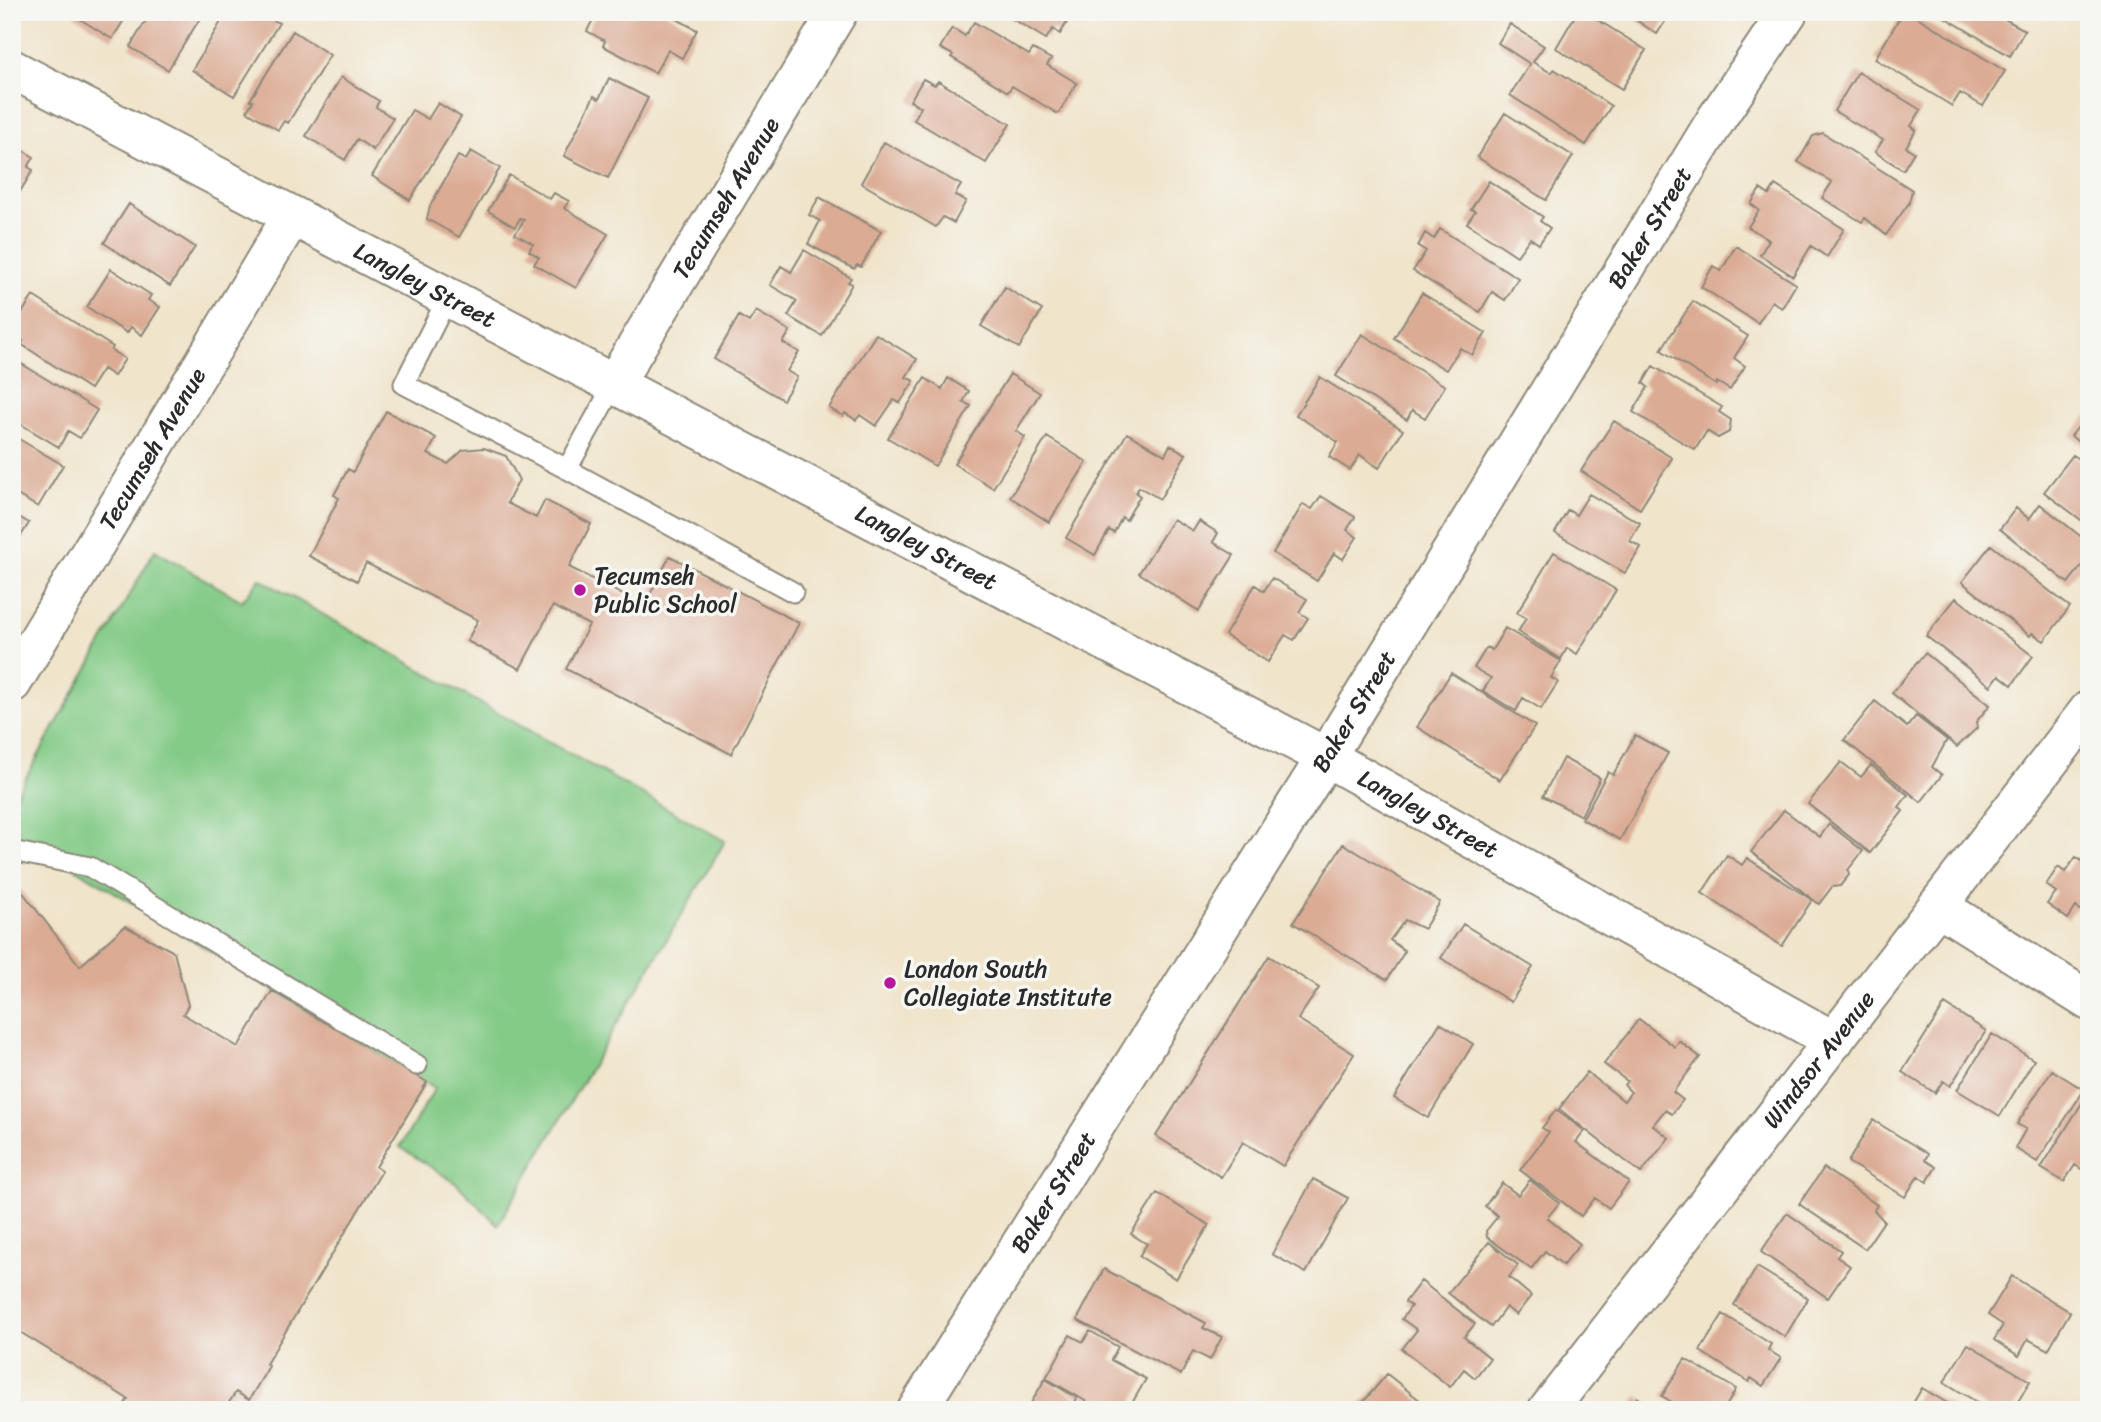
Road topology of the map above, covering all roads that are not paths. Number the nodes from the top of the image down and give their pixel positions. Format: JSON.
{"nodes":[{"id":1,"x":838,"y":12,"type":"edge"},
{"id":2,"x":1788,"y":12,"type":"edge"},
{"id":3,"x":12,"y":69,"type":"edge"},
{"id":4,"x":292,"y":216,"type":"junction"},
{"id":5,"x":448,"y":297,"type":"junction"},
{"id":6,"x":614,"y":384,"type":"junction"},
{"id":7,"x":567,"y":469,"type":"junction"},
{"id":8,"x":793,"y":592,"type":"dead end"},
{"id":9,"x":12,"y":682,"type":"edge"},
{"id":10,"x":2089,"y":710,"type":"edge"},
{"id":11,"x":1326,"y":757,"type":"junction"},
{"id":12,"x":12,"y":851,"type":"edge"},
{"id":13,"x":1938,"y":906,"type":"junction"},
{"id":14,"x":2089,"y":1001,"type":"edge"},
{"id":15,"x":1833,"y":1041,"type":"junction"},
{"id":16,"x":417,"y":1065,"type":"dead end"},
{"id":17,"x":917,"y":1410,"type":"edge"},
{"id":18,"x":1548,"y":1410,"type":"edge"}],
"edges":[{"from":1,"to":6,"type":"street","name":"Tecumseh Avenue"},
{"from":2,"to":11,"type":"street","name":"Baker Street"},
{"from":3,"to":4,"type":"street","name":"Langley Street"},
{"from":4,"to":5,"type":"street","name":"Langley Street"},
{"from":4,"to":9,"type":"street","name":"Tecumseh Avenue"},
{"from":5,"to":6,"type":"street","name":"Langley Street"},
{"from":5,"to":7,"type":"lane"},
{"from":6,"to":7,"type":"lane"},
{"from":6,"to":11,"type":"street","name":"Langley Street"},
{"from":7,"to":8,"type":"lane"},
{"from":10,"to":13,"type":"street","name":"Windsor Avenue"},
{"from":11,"to":15,"type":"street","name":"Langley Street"},
{"from":11,"to":17,"type":"street","name":"Baker Street"},
{"from":12,"to":16,"type":"lane"},
{"from":13,"to":14,"type":"street"},
{"from":13,"to":15,"type":"street","name":"Windsor Avenue"},
{"from":15,"to":18,"type":"street","name":"Windsor Avenue"}]}
